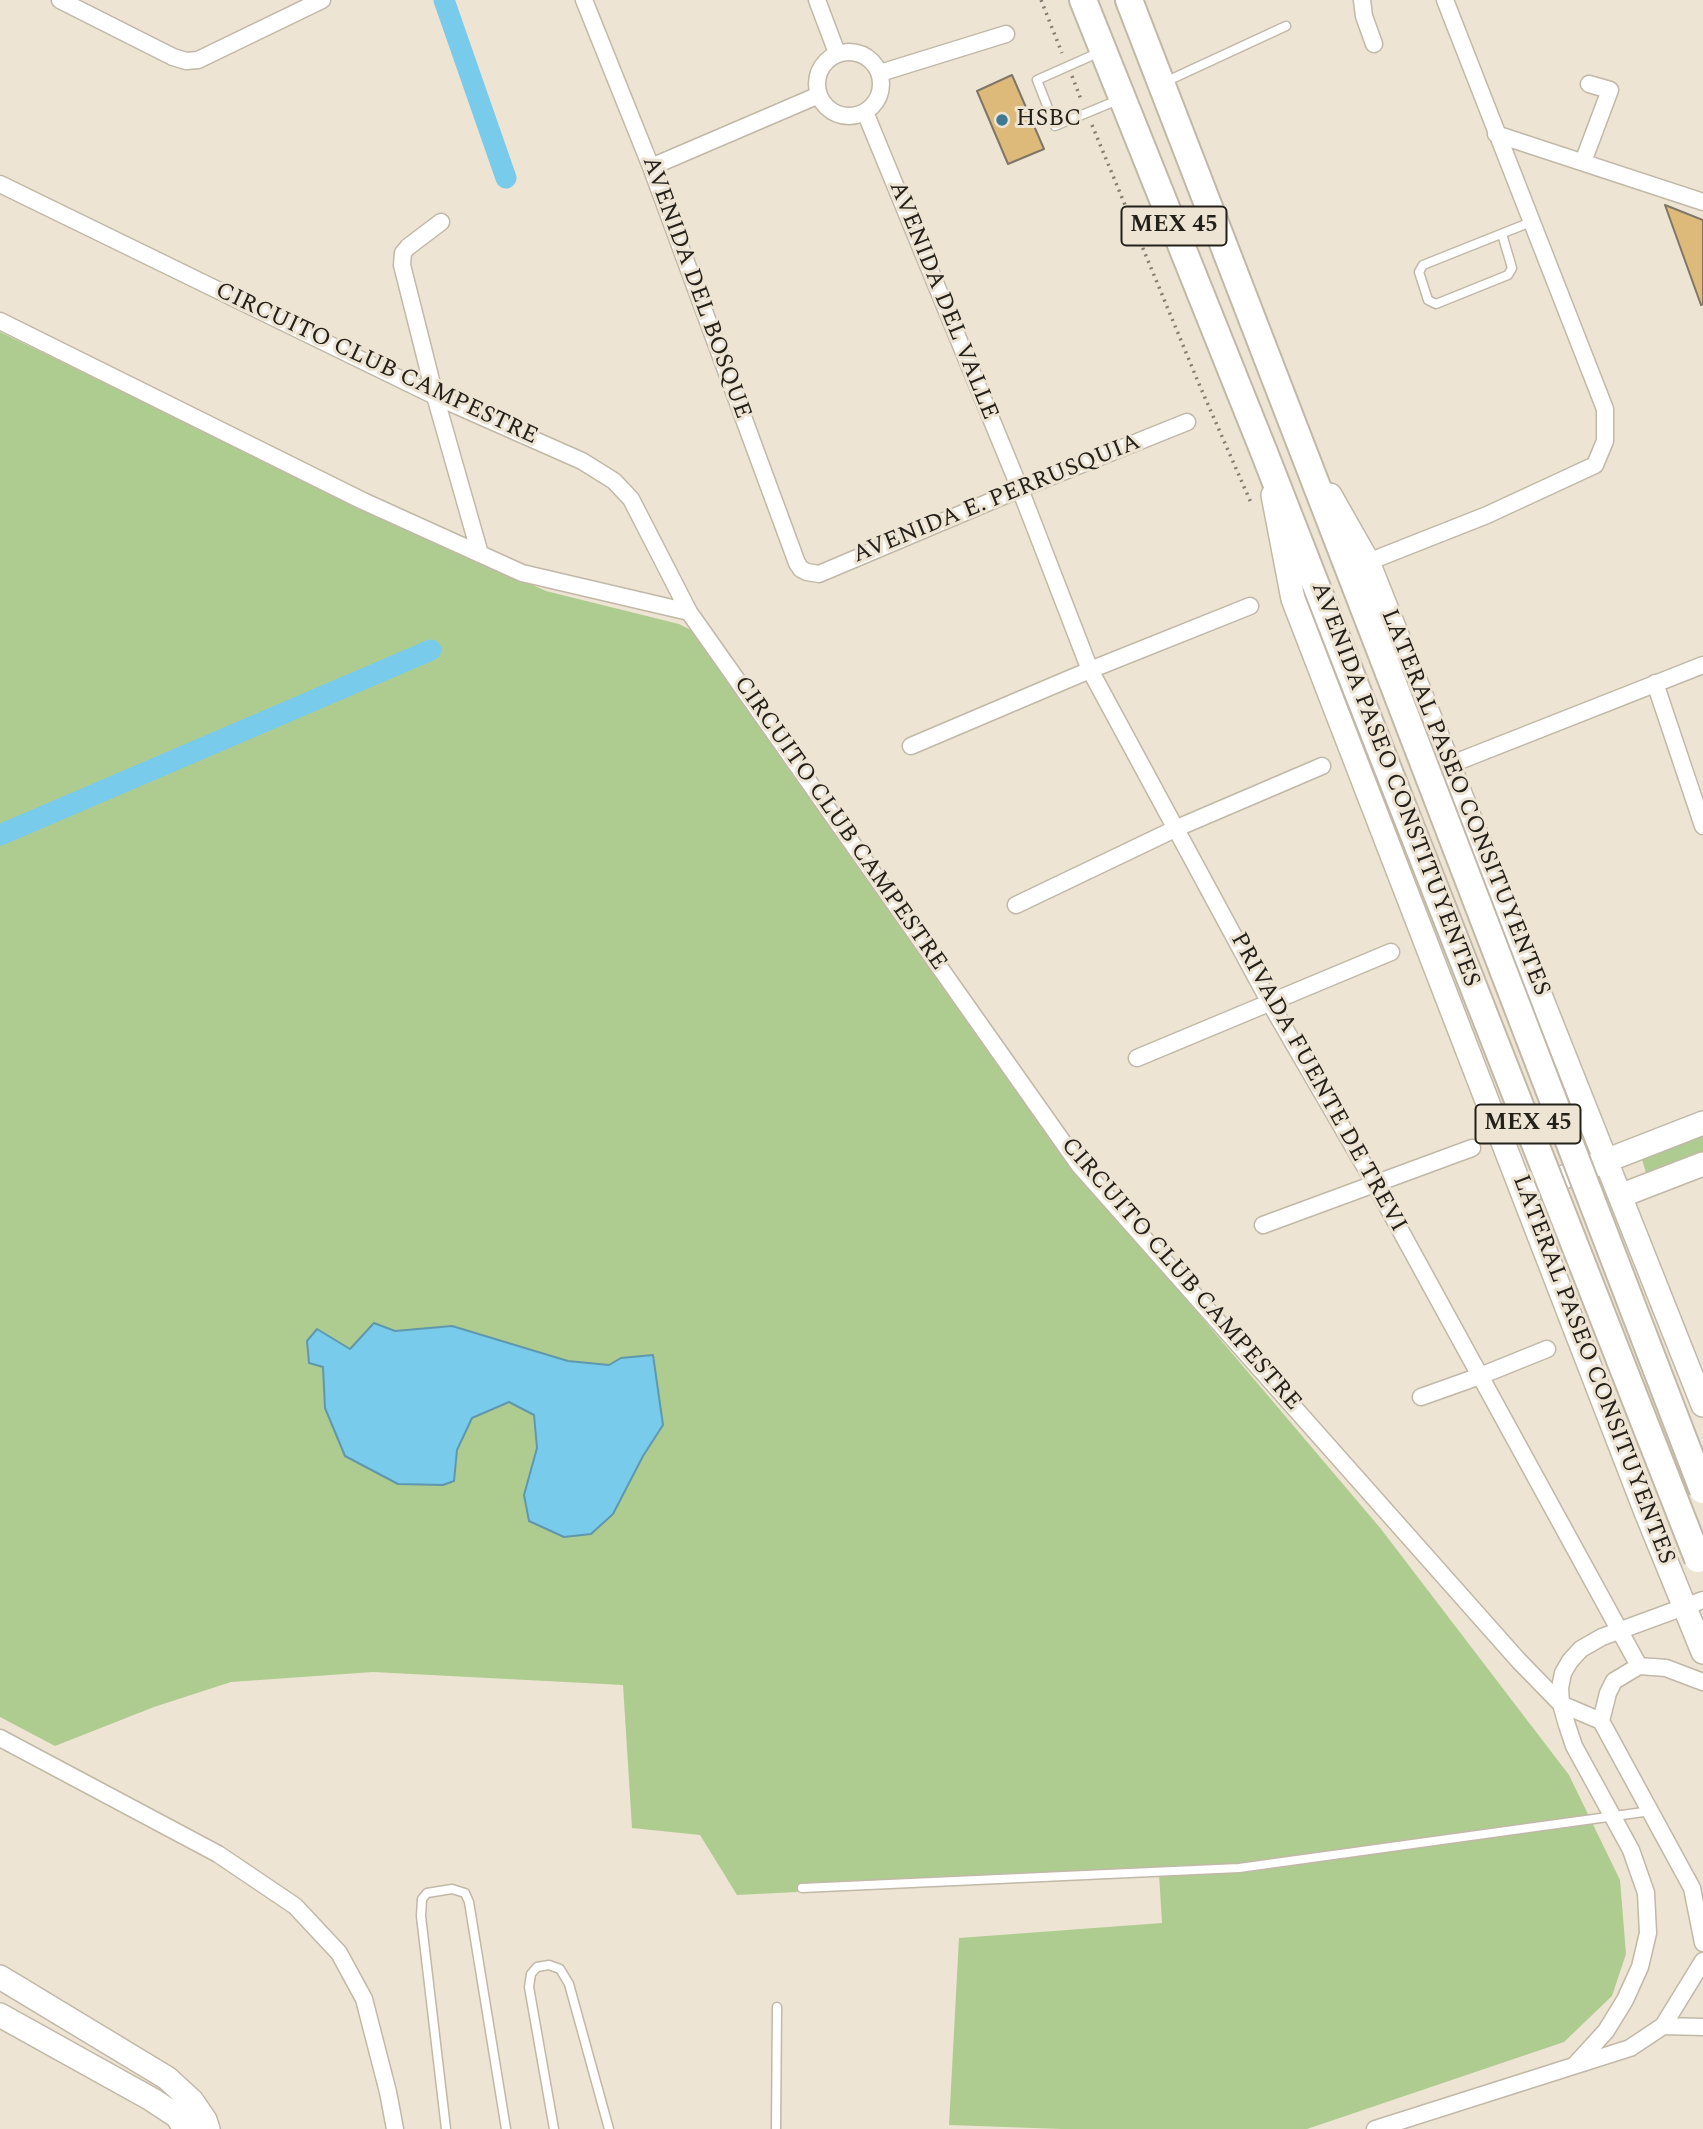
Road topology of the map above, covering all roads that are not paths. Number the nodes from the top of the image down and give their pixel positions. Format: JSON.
{"nodes":[{"id":1,"x":60,"y":0,"type":"edge"},
{"id":2,"x":322,"y":0,"type":"edge"},
{"id":3,"x":584,"y":0,"type":"edge"},
{"id":4,"x":817,"y":0,"type":"edge"},
{"id":5,"x":1083,"y":0,"type":"edge"},
{"id":6,"x":1129,"y":0,"type":"edge"},
{"id":7,"x":1362,"y":0,"type":"edge"},
{"id":8,"x":1445,"y":0,"type":"edge"},
{"id":9,"x":1286,"y":26,"type":"dead end"},
{"id":10,"x":1006,"y":34,"type":"dead end"},
{"id":11,"x":1374,"y":44,"type":"dead end"},
{"id":12,"x":1103,"y":51,"type":"junction"},
{"id":13,"x":837,"y":53,"type":"junction"},
{"id":14,"x":880,"y":73,"type":"junction"},
{"id":15,"x":1161,"y":83,"type":"junction"},
{"id":16,"x":1589,"y":84,"type":"dead end"},
{"id":17,"x":819,"y":95,"type":"junction"},
{"id":18,"x":1122,"y":98,"type":"junction"},
{"id":19,"x":865,"y":112,"type":"junction"},
{"id":20,"x":1496,"y":134,"type":"junction"},
{"id":21,"x":1583,"y":162,"type":"junction"},
{"id":22,"x":650,"y":167,"type":"junction"},
{"id":23,"x":0,"y":184,"type":"edge"},
{"id":24,"x":1703,"y":202,"type":"edge"},
{"id":25,"x":441,"y":222,"type":"dead end"},
{"id":26,"x":1531,"y":222,"type":"junction"},
{"id":27,"x":1502,"y":234,"type":"junction"},
{"id":28,"x":0,"y":321,"type":"edge"},
{"id":29,"x":435,"y":396,"type":"junction"},
{"id":30,"x":1186,"y":422,"type":"dead end"},
{"id":31,"x":1300,"y":444,"type":"junction"},
{"id":32,"x":1264,"y":452,"type":"junction"},
{"id":33,"x":1020,"y":489,"type":"junction"},
{"id":34,"x":480,"y":554,"type":"junction"},
{"id":35,"x":1368,"y":562,"type":"junction"},
{"id":36,"x":807,"y":572,"type":"joint"},
{"id":37,"x":1250,"y":606,"type":"dead end"},
{"id":38,"x":690,"y":612,"type":"junction"},
{"id":39,"x":1703,"y":664,"type":"edge"},
{"id":40,"x":1090,"y":670,"type":"junction"},
{"id":41,"x":1655,"y":683,"type":"junction"},
{"id":42,"x":911,"y":746,"type":"dead end"},
{"id":43,"x":1449,"y":765,"type":"junction"},
{"id":44,"x":1322,"y":766,"type":"dead end"},
{"id":45,"x":1703,"y":826,"type":"edge"},
{"id":46,"x":1177,"y":828,"type":"junction"},
{"id":47,"x":1016,"y":905,"type":"dead end"},
{"id":48,"x":1391,"y":952,"type":"dead end"},
{"id":49,"x":1270,"y":1003,"type":"junction"},
{"id":50,"x":1137,"y":1058,"type":"dead end"},
{"id":51,"x":1703,"y":1123,"type":"edge"},
{"id":52,"x":1472,"y":1148,"type":"dead end"},
{"id":53,"x":1606,"y":1160,"type":"junction"},
{"id":54,"x":1703,"y":1164,"type":"edge"},
{"id":55,"x":1375,"y":1184,"type":"junction"},
{"id":56,"x":1523,"y":1193,"type":"junction"},
{"id":57,"x":1620,"y":1196,"type":"junction"},
{"id":58,"x":1263,"y":1225,"type":"dead end"},
{"id":59,"x":1547,"y":1349,"type":"dead end"},
{"id":60,"x":1480,"y":1376,"type":"junction"},
{"id":61,"x":1421,"y":1396,"type":"dead end"},
{"id":62,"x":1703,"y":1405,"type":"edge"},
{"id":63,"x":1703,"y":1490,"type":"edge"},
{"id":64,"x":1703,"y":1571,"type":"edge"},
{"id":65,"x":1694,"y":1603,"type":"edge"},
{"id":66,"x":1619,"y":1630,"type":"junction"},
{"id":67,"x":1703,"y":1652,"type":"edge"},
{"id":68,"x":1639,"y":1666,"type":"junction"},
{"id":69,"x":1703,"y":1682,"type":"edge"},
{"id":70,"x":1562,"y":1704,"type":"junction"},
{"id":71,"x":1601,"y":1721,"type":"junction"},
{"id":72,"x":0,"y":1738,"type":"edge"},
{"id":73,"x":1651,"y":1811,"type":"junction"},
{"id":74,"x":1611,"y":1816,"type":"junction"},
{"id":75,"x":802,"y":1888,"type":"dead end"},
{"id":76,"x":1703,"y":1943,"type":"edge"},
{"id":77,"x":1703,"y":1961,"type":"edge"},
{"id":78,"x":0,"y":1977,"type":"edge"},
{"id":79,"x":777,"y":2007,"type":"dead end"},
{"id":80,"x":0,"y":2015,"type":"edge"},
{"id":81,"x":1663,"y":2026,"type":"junction"},
{"id":82,"x":1703,"y":2027,"type":"edge"},
{"id":83,"x":1575,"y":2065,"type":"junction"},
{"id":84,"x":185,"y":2129,"type":"edge"},
{"id":85,"x":208,"y":2129,"type":"edge"},
{"id":86,"x":395,"y":2129,"type":"edge"},
{"id":87,"x":446,"y":2129,"type":"edge"},
{"id":88,"x":506,"y":2129,"type":"edge"},
{"id":89,"x":554,"y":2129,"type":"edge"},
{"id":90,"x":609,"y":2129,"type":"edge"},
{"id":91,"x":776,"y":2129,"type":"edge"},
{"id":92,"x":1375,"y":2129,"type":"edge"}],
"edges":[{"from":1,"to":2,"type":"street"},
{"from":3,"to":22,"type":"street","name":"AVENIDA DEL BOSQUE"},
{"from":4,"to":13,"type":"street"},
{"from":5,"to":12,"type":"highway","name":"AVENIDA PASEO CONSTITUYENTES","number":"MEX 45"},
{"from":6,"to":15,"type":"highway","name":"AVENIDA PASEO CONSTITUYENTES","number":"MEX 45"},
{"from":7,"to":11,"type":"street"},
{"from":8,"to":20,"type":"street"},
{"from":9,"to":15,"type":"lane"},
{"from":10,"to":14,"type":"street"},
{"from":12,"to":18,"type":"highway","name":"AVENIDA PASEO CONSTITUYENTES","number":"MEX 45"},
{"from":12,"to":18,"type":"lane"},
{"from":13,"to":14,"type":"street"},
{"from":13,"to":17,"type":"street"},
{"from":14,"to":19,"type":"street"},
{"from":15,"to":31,"type":"highway","name":"AVENIDA PASEO CONSTITUYENTES","number":"MEX 45"},
{"from":16,"to":21,"type":"street"},
{"from":17,"to":19,"type":"street"},
{"from":17,"to":22,"type":"street"},
{"from":18,"to":32,"type":"highway","name":"AVENIDA PASEO CONSTITUYENTES","number":"MEX 45"},
{"from":19,"to":33,"type":"street","name":"AVENIDA DEL VALLE"},
{"from":20,"to":21,"type":"street"},
{"from":20,"to":26,"type":"street"},
{"from":21,"to":24,"type":"street"},
{"from":22,"to":36,"type":"street","name":"AVENIDA DEL BOSQUE"},
{"from":23,"to":29,"type":"street","name":"CIRCUITO CLUB CAMPESTRE"},
{"from":25,"to":29,"type":"street"},
{"from":26,"to":27,"type":"lane"},
{"from":26,"to":35,"type":"street"},
{"from":27,"to":27,"type":"lane"},
{"from":28,"to":34,"type":"street"},
{"from":29,"to":34,"type":"street"},
{"from":29,"to":38,"type":"street","name":"CIRCUITO CLUB CAMPESTRE"},
{"from":30,"to":33,"type":"street","name":"AVENIDA E. PERRUSQUIA"},
{"from":31,"to":35,"type":"main road","name":"LATERAL PASEO CONSITUYENTES"},
{"from":31,"to":63,"type":"highway","name":"AVENIDA PASEO CONSTITUYENTES","number":"MEX 45","bridge":true},
{"from":32,"to":56,"type":"main road","name":"LATERAL PASEO CONSITUYENTES"},
{"from":32,"to":64,"type":"highway","name":"AVENIDA PASEO CONSTITUYENTES","number":"MEX 45","bridge":true},
{"from":33,"to":36,"type":"street","name":"AVENIDA E. PERRUSQUIA"},
{"from":33,"to":40,"type":"street","name":"PRIVADA FUENTE DE TREVI"},
{"from":34,"to":38,"type":"street"},
{"from":35,"to":43,"type":"main road","name":"LATERAL PASEO CONSITUYENTES"},
{"from":37,"to":40,"type":"street"},
{"from":38,"to":70,"type":"street","name":"CIRCUITO CLUB CAMPESTRE"},
{"from":39,"to":41,"type":"street"},
{"from":40,"to":42,"type":"street"},
{"from":40,"to":46,"type":"street","name":"PRIVADA FUENTE DE TREVI"},
{"from":41,"to":43,"type":"street"},
{"from":41,"to":45,"type":"street"},
{"from":43,"to":53,"type":"main road","name":"LATERAL PASEO CONSITUYENTES"},
{"from":44,"to":46,"type":"street"},
{"from":46,"to":47,"type":"street"},
{"from":46,"to":49,"type":"street","name":"PRIVADA FUENTE DE TREVI"},
{"from":48,"to":49,"type":"street"},
{"from":49,"to":50,"type":"street"},
{"from":49,"to":55,"type":"street","name":"PRIVADA FUENTE DE TREVI"},
{"from":51,"to":53,"type":"main road"},
{"from":52,"to":55,"type":"street"},
{"from":53,"to":56,"type":"main road"},
{"from":53,"to":57,"type":"main road","name":"LATERAL PASEO CONSITUYENTES"},
{"from":54,"to":57,"type":"main road"},
{"from":55,"to":58,"type":"street"},
{"from":55,"to":60,"type":"street","name":"PRIVADA FUENTE DE TREVI"},
{"from":56,"to":65,"type":"main road","name":"LATERAL PASEO CONSITUYENTES"},
{"from":57,"to":62,"type":"main road","name":"LATERAL PASEO CONSITUYENTES"},
{"from":59,"to":60,"type":"street"},
{"from":60,"to":61,"type":"street"},
{"from":60,"to":66,"type":"street","name":"PRIVADA FUENTE DE TREVI"},
{"from":65,"to":66,"type":"street"},
{"from":65,"to":67,"type":"main road","name":"LATERAL PASEO CONSITUYENTES"},
{"from":66,"to":68,"type":"street","name":"PRIVADA FUENTE DE TREVI"},
{"from":66,"to":70,"type":"street"},
{"from":68,"to":69,"type":"street"},
{"from":68,"to":71,"type":"street"},
{"from":70,"to":71,"type":"street","name":"CIRCUITO CLUB CAMPESTRE"},
{"from":70,"to":74,"type":"street","name":"CIRCUITO CLUB CAMPESTRE"},
{"from":71,"to":73,"type":"street"},
{"from":72,"to":86,"type":"street"},
{"from":73,"to":74,"type":"lane"},
{"from":73,"to":76,"type":"street"},
{"from":74,"to":75,"type":"lane"},
{"from":74,"to":83,"type":"street","name":"CIRCUITO CLUB CAMPESTRE"},
{"from":77,"to":81,"type":"street","name":"CIRCUITO CLUB CAMPESTRE"},
{"from":78,"to":85,"type":"main road"},
{"from":79,"to":91,"type":"lane"},
{"from":80,"to":84,"type":"main road"},
{"from":81,"to":82,"type":"street"},
{"from":81,"to":83,"type":"street","name":"CIRCUITO CLUB CAMPESTRE"},
{"from":83,"to":92,"type":"street","name":"CIRCUITO CLUB CAMPESTRE"},
{"from":87,"to":88,"type":"lane"},
{"from":89,"to":90,"type":"lane"}]}
